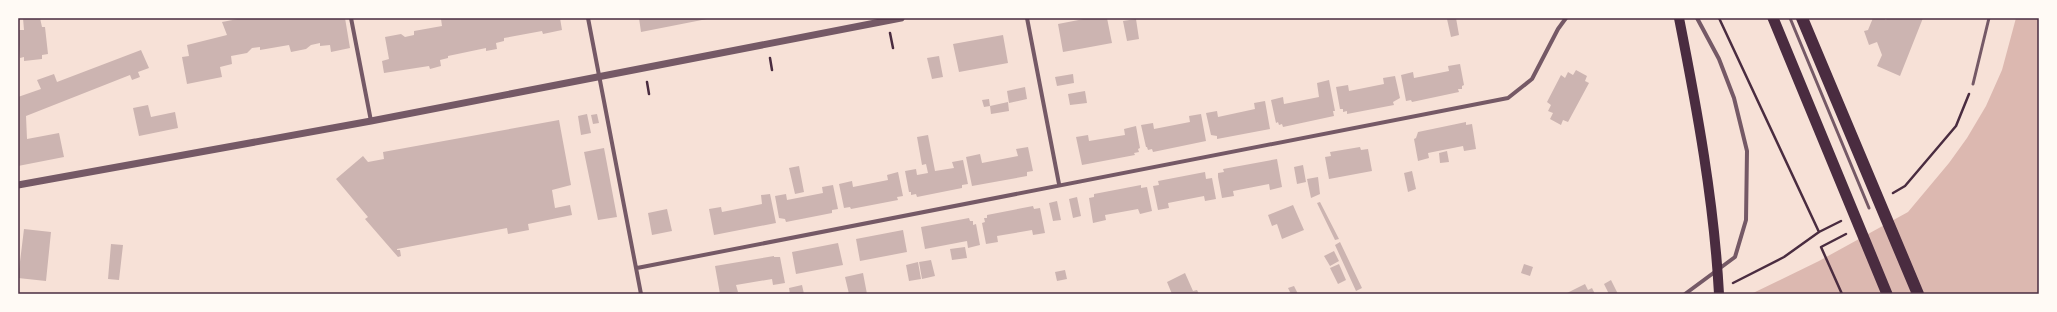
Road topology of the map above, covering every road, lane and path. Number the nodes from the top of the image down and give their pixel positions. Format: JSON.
{"nodes":[{"id":1,"x":351,"y":18,"type":"edge"},
{"id":2,"x":588,"y":18,"type":"edge"},
{"id":3,"x":901,"y":18,"type":"edge"},
{"id":4,"x":1027,"y":18,"type":"edge"},
{"id":5,"x":1566,"y":18,"type":"edge"},
{"id":6,"x":1679,"y":18,"type":"edge"},
{"id":7,"x":1697,"y":18,"type":"edge"},
{"id":8,"x":1719,"y":18,"type":"edge"},
{"id":9,"x":1773,"y":18,"type":"edge"},
{"id":10,"x":1790,"y":18,"type":"edge"},
{"id":11,"x":1802,"y":18,"type":"edge"},
{"id":12,"x":1989,"y":18,"type":"edge"},
{"id":13,"x":600,"y":76,"type":"junction"},
{"id":14,"x":1973,"y":84,"type":"dead end"},
{"id":15,"x":371,"y":122,"type":"junction"},
{"id":16,"x":1059,"y":184,"type":"junction"},
{"id":17,"x":18,"y":185,"type":"edge"},
{"id":18,"x":1869,"y":208,"type":"dead end"},
{"id":19,"x":1852,"y":231,"type":"dead end"},
{"id":20,"x":1819,"y":232,"type":"dead end"},
{"id":21,"x":637,"y":268,"type":"junction"},
{"id":22,"x":641,"y":294,"type":"edge"},
{"id":23,"x":1685,"y":294,"type":"edge"},
{"id":24,"x":1719,"y":294,"type":"edge"},
{"id":25,"x":1842,"y":294,"type":"edge"},
{"id":26,"x":1887,"y":294,"type":"edge"},
{"id":27,"x":1918,"y":294,"type":"edge"}],
"edges":[{"from":1,"to":15,"type":"street"},
{"from":2,"to":13,"type":"street"},
{"from":3,"to":13,"type":"street"},
{"from":4,"to":16,"type":"street"},
{"from":5,"to":16,"type":"street"},
{"from":6,"to":24,"type":"main road"},
{"from":7,"to":23,"type":"street"},
{"from":8,"to":20,"type":"path"},
{"from":9,"to":26,"type":"highway"},
{"from":10,"to":18,"type":"lane"},
{"from":11,"to":27,"type":"highway"},
{"from":12,"to":14,"type":"lane"},
{"from":13,"to":15,"type":"street"},
{"from":13,"to":21,"type":"street"},
{"from":15,"to":17,"type":"street"},
{"from":16,"to":21,"type":"street"},
{"from":19,"to":25,"type":"path"},
{"from":21,"to":22,"type":"street"}]}
